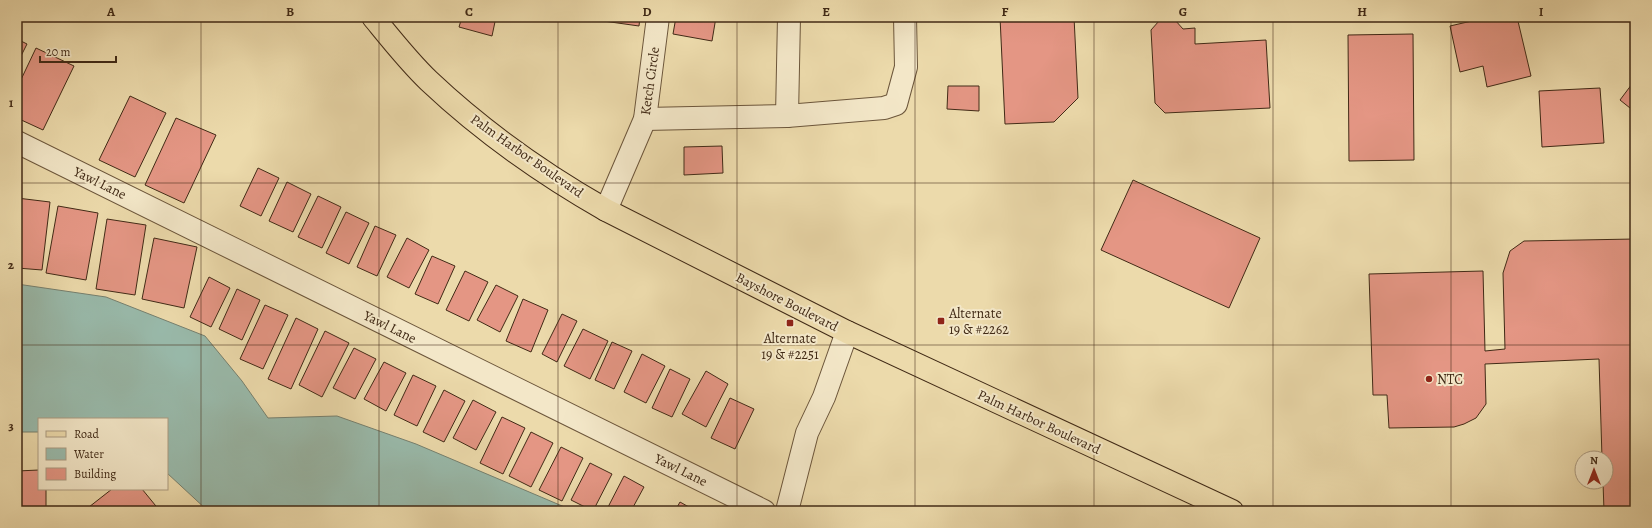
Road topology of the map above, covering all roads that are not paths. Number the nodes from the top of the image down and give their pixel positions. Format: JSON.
{"nodes":[{"id":1,"x":373,"y":17,"type":"edge"},
{"id":2,"x":658,"y":17,"type":"edge"},
{"id":3,"x":788,"y":17,"type":"edge"},
{"id":4,"x":904,"y":17,"type":"edge"},
{"id":5,"x":787,"y":116,"type":"junction"},
{"id":6,"x":645,"y":119,"type":"junction"},
{"id":7,"x":17,"y":142,"type":"edge"},
{"id":8,"x":606,"y":210,"type":"junction"},
{"id":9,"x":728,"y":272,"type":"joint"},
{"id":10,"x":847,"y":332,"type":"junction"},
{"id":11,"x":764,"y":511,"type":"edge"},
{"id":12,"x":787,"y":511,"type":"edge"},
{"id":13,"x":1232,"y":511,"type":"edge"}],
"edges":[{"from":1,"to":8,"type":"main road","name":"Palm Harbor Boulevard"},
{"from":2,"to":6,"type":"street","name":"Ketch Circle"},
{"from":3,"to":5,"type":"street"},
{"from":4,"to":5,"type":"street"},
{"from":5,"to":6,"type":"street"},
{"from":6,"to":8,"type":"street","name":"Ketch Circle"},
{"from":7,"to":11,"type":"street","name":"Yawl Lane"},
{"from":8,"to":9,"type":"main road","name":"Palm Harbor Boulevard"},
{"from":9,"to":10,"type":"main road","name":"Bayshore Boulevard"},
{"from":10,"to":12,"type":"street"},
{"from":10,"to":13,"type":"main road","name":"Palm Harbor Boulevard"}]}
